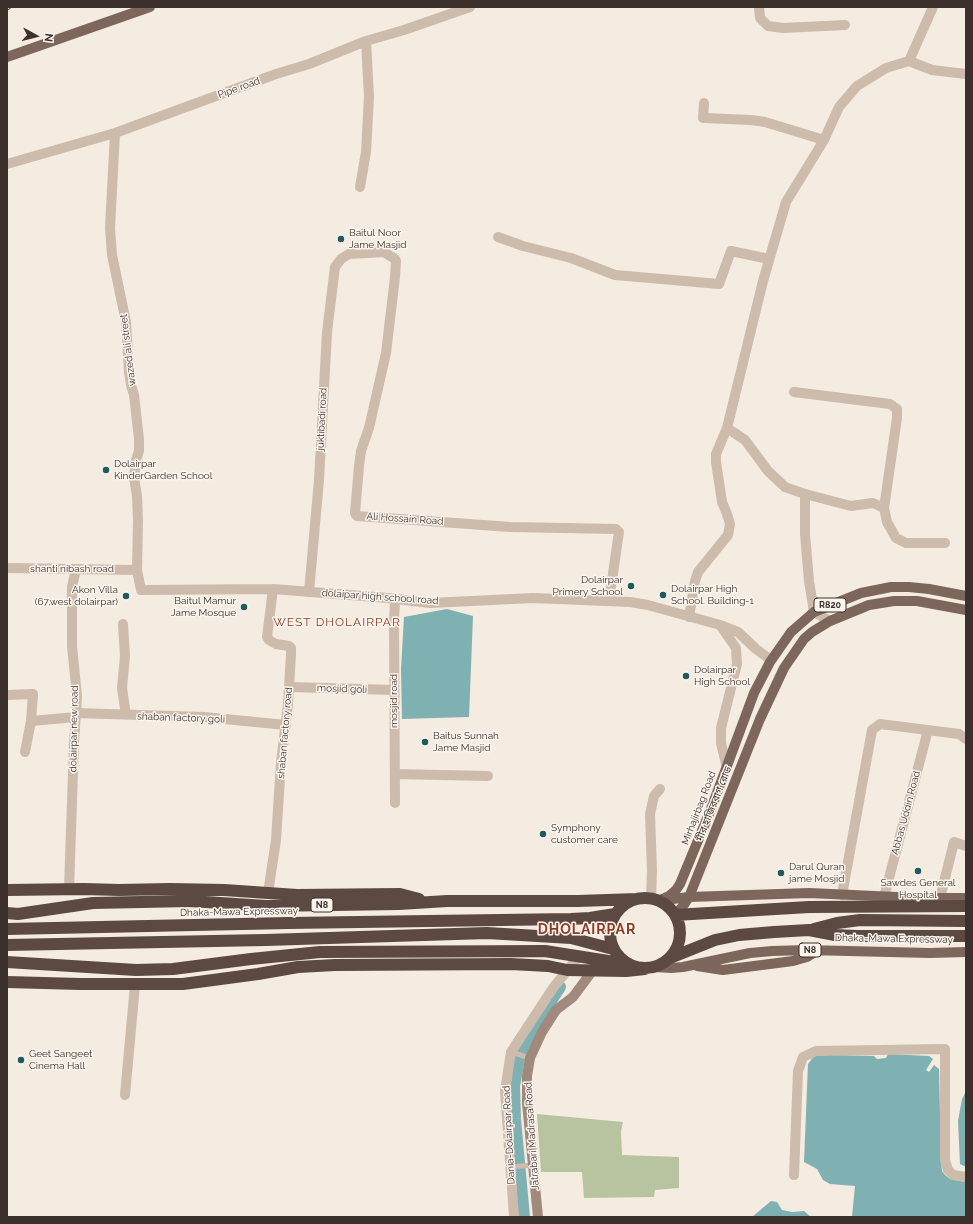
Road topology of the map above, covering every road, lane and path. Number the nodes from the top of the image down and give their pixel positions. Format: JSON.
{"nodes":[{"id":1,"x":150,"y":7,"type":"edge"},
{"id":2,"x":470,"y":7,"type":"edge"},
{"id":3,"x":759,"y":7,"type":"edge"},
{"id":4,"x":933,"y":7,"type":"edge"},
{"id":5,"x":845,"y":25,"type":"dead end"},
{"id":6,"x":366,"y":41,"type":"junction"},
{"id":7,"x":7,"y":57,"type":"edge"},
{"id":8,"x":909,"y":61,"type":"junction"},
{"id":9,"x":966,"y":74,"type":"edge"},
{"id":10,"x":704,"y":103,"type":"dead end"},
{"id":11,"x":115,"y":133,"type":"junction"},
{"id":12,"x":824,"y":140,"type":"junction"},
{"id":13,"x":7,"y":164,"type":"edge"},
{"id":14,"x":360,"y":187,"type":"dead end"},
{"id":15,"x":498,"y":237,"type":"dead end"},
{"id":16,"x":349,"y":254,"type":"joint"},
{"id":17,"x":769,"y":259,"type":"junction"},
{"id":18,"x":794,"y":392,"type":"dead end"},
{"id":19,"x":727,"y":428,"type":"junction"},
{"id":20,"x":805,"y":494,"type":"junction"},
{"id":21,"x":884,"y":508,"type":"junction"},
{"id":22,"x":945,"y":543,"type":"dead end"},
{"id":23,"x":7,"y":568,"type":"edge"},
{"id":24,"x":76,"y":569,"type":"junction"},
{"id":25,"x":137,"y":570,"type":"junction"},
{"id":26,"x":273,"y":589,"type":"junction"},
{"id":27,"x":141,"y":590,"type":"joint"},
{"id":28,"x":309,"y":592,"type":"junction"},
{"id":29,"x":966,"y":596,"type":"edge"},
{"id":30,"x":395,"y":599,"type":"junction"},
{"id":31,"x":609,"y":601,"type":"junction"},
{"id":32,"x":966,"y":610,"type":"edge"},
{"id":33,"x":814,"y":612,"type":"junction"},
{"id":34,"x":689,"y":617,"type":"junction"},
{"id":35,"x":830,"y":621,"type":"junction"},
{"id":36,"x":123,"y":624,"type":"dead end"},
{"id":37,"x":720,"y":625,"type":"junction"},
{"id":38,"x":771,"y":660,"type":"junction"},
{"id":39,"x":289,"y":686,"type":"junction"},
{"id":40,"x":394,"y":690,"type":"junction"},
{"id":41,"x":7,"y":695,"type":"edge"},
{"id":42,"x":76,"y":715,"type":"junction"},
{"id":43,"x":126,"y":715,"type":"junction"},
{"id":44,"x":31,"y":721,"type":"junction"},
{"id":45,"x":286,"y":725,"type":"junction"},
{"id":46,"x":928,"y":730,"type":"junction"},
{"id":47,"x":966,"y":739,"type":"edge"},
{"id":48,"x":25,"y":752,"type":"dead end"},
{"id":49,"x":727,"y":768,"type":"junction"},
{"id":50,"x":739,"y":773,"type":"junction"},
{"id":51,"x":395,"y":774,"type":"junction"},
{"id":52,"x":488,"y":776,"type":"dead end"},
{"id":53,"x":660,"y":789,"type":"dead end"},
{"id":54,"x":395,"y":803,"type":"dead end"},
{"id":55,"x":966,"y":846,"type":"edge"},
{"id":56,"x":69,"y":889,"type":"junction"},
{"id":57,"x":7,"y":890,"type":"edge"},
{"id":58,"x":268,"y":894,"type":"junction"},
{"id":59,"x":842,"y":894,"type":"junction"},
{"id":60,"x":689,"y":897,"type":"junction"},
{"id":61,"x":884,"y":897,"type":"junction"},
{"id":62,"x":940,"y":898,"type":"junction"},
{"id":63,"x":966,"y":898,"type":"edge"},
{"id":64,"x":637,"y":899,"type":"junction"},
{"id":65,"x":655,"y":900,"type":"junction"},
{"id":66,"x":428,"y":902,"type":"junction"},
{"id":67,"x":966,"y":906,"type":"edge"},
{"id":68,"x":7,"y":913,"type":"edge"},
{"id":69,"x":615,"y":914,"type":"junction"},
{"id":70,"x":675,"y":915,"type":"junction"},
{"id":71,"x":966,"y":921,"type":"edge"},
{"id":72,"x":7,"y":929,"type":"edge"},
{"id":73,"x":809,"y":930,"type":"junction"},
{"id":74,"x":966,"y":936,"type":"edge"},
{"id":75,"x":7,"y":945,"type":"edge"},
{"id":76,"x":613,"y":949,"type":"junction"},
{"id":77,"x":966,"y":952,"type":"edge"},
{"id":78,"x":579,"y":956,"type":"junction"},
{"id":79,"x":670,"y":958,"type":"junction"},
{"id":80,"x":601,"y":960,"type":"junction"},
{"id":81,"x":7,"y":962,"type":"edge"},
{"id":82,"x":627,"y":964,"type":"junction"},
{"id":83,"x":650,"y":968,"type":"junction"},
{"id":84,"x":567,"y":970,"type":"junction"},
{"id":85,"x":593,"y":970,"type":"junction"},
{"id":86,"x":7,"y":982,"type":"edge"},
{"id":87,"x":135,"y":985,"type":"junction"},
{"id":88,"x":511,"y":1052,"type":"junction"},
{"id":89,"x":530,"y":1058,"type":"junction"},
{"id":90,"x":125,"y":1095,"type":"dead end"},
{"id":91,"x":534,"y":1165,"type":"junction"},
{"id":92,"x":510,"y":1167,"type":"junction"},
{"id":93,"x":794,"y":1175,"type":"dead end"},
{"id":94,"x":966,"y":1177,"type":"edge"},
{"id":95,"x":514,"y":1217,"type":"edge"},
{"id":96,"x":538,"y":1217,"type":"edge"}],
"edges":[{"from":1,"to":7,"type":"main road"},
{"from":2,"to":6,"type":"street","name":"Pipe road"},
{"from":3,"to":5,"type":"street"},
{"from":4,"to":8,"type":"street"},
{"from":6,"to":11,"type":"street","name":"Pipe road"},
{"from":6,"to":14,"type":"street"},
{"from":8,"to":9,"type":"street"},
{"from":8,"to":12,"type":"street"},
{"from":10,"to":12,"type":"street"},
{"from":11,"to":13,"type":"street","name":"Pipe road"},
{"from":11,"to":25,"type":"street","name":"wazed ali street"},
{"from":12,"to":17,"type":"street"},
{"from":15,"to":17,"type":"street"},
{"from":16,"to":28,"type":"street","name":"juktibadi road"},
{"from":16,"to":31,"type":"street","name":"Ali Hossain Road"},
{"from":17,"to":19,"type":"street"},
{"from":18,"to":21,"type":"street"},
{"from":19,"to":20,"type":"street"},
{"from":19,"to":34,"type":"street"},
{"from":20,"to":21,"type":"street"},
{"from":20,"to":33,"type":"street"},
{"from":21,"to":22,"type":"street"},
{"from":23,"to":24,"type":"street","name":"shanti nibash road"},
{"from":24,"to":25,"type":"street","name":"shanti nibash road"},
{"from":24,"to":42,"type":"street","name":"dolairpar new road"},
{"from":25,"to":27,"type":"street","name":"wazed ali street"},
{"from":26,"to":27,"type":"street","name":"dolaipar high school road"},
{"from":26,"to":28,"type":"street","name":"dolaipar high school road"},
{"from":26,"to":39,"type":"street","name":"shaban factory road"},
{"from":28,"to":30,"type":"street","name":"dolaipar high school road"},
{"from":29,"to":33,"type":"main road","number":"R820"},
{"from":30,"to":31,"type":"street","name":"dolaipar high school road"},
{"from":30,"to":40,"type":"street","name":"mosjid road"},
{"from":31,"to":34,"type":"street","name":"dolaipar high school road"},
{"from":32,"to":35,"type":"main road","number":"R820"},
{"from":33,"to":35,"type":"street"},
{"from":33,"to":38,"type":"main road","number":"R820"},
{"from":34,"to":37,"type":"street","name":"dolaipar high school road"},
{"from":35,"to":50,"type":"main road","name":"মীর হাজিরবাগ রোড","number":"R820"},
{"from":36,"to":43,"type":"street"},
{"from":37,"to":38,"type":"street","name":"dolaipar high school road"},
{"from":37,"to":49,"type":"street"},
{"from":38,"to":49,"type":"main road","name":"Mirhajirbag Road","number":"R820"},
{"from":39,"to":40,"type":"street","name":"mosjid goli"},
{"from":39,"to":45,"type":"street","name":"shaban factory road"},
{"from":40,"to":51,"type":"street","name":"mosjid road"},
{"from":41,"to":44,"type":"street"},
{"from":42,"to":43,"type":"street","name":"shaban factory goli"},
{"from":42,"to":44,"type":"street","name":"shaban factory goli"},
{"from":42,"to":56,"type":"street","name":"dolairpar new road"},
{"from":43,"to":45,"type":"street","name":"shaban factory goli"},
{"from":44,"to":48,"type":"street"},
{"from":45,"to":58,"type":"street","name":"shaban factory road"},
{"from":46,"to":47,"type":"street"},
{"from":46,"to":59,"type":"street"},
{"from":46,"to":61,"type":"street","name":"Abbas Uddin Road"},
{"from":49,"to":50,"type":"main road"},
{"from":49,"to":65,"type":"main road","name":"Mirhajirbag Road","number":"R820"},
{"from":50,"to":60,"type":"main road","name":"মীর হাজিরবাগ রোড","number":"R820"},
{"from":51,"to":52,"type":"street"},
{"from":51,"to":54,"type":"street","name":"mosjid road"},
{"from":53,"to":65,"type":"street"},
{"from":55,"to":62,"type":"street"},
{"from":56,"to":57,"type":"highway"},
{"from":56,"to":58,"type":"highway"},
{"from":58,"to":66,"type":"highway"},
{"from":59,"to":60,"type":"main road"},
{"from":59,"to":61,"type":"main road"},
{"from":60,"to":65,"type":"main road"},
{"from":60,"to":70,"type":"main road","name":"মীর হাজিরবাগ রোড"},
{"from":61,"to":62,"type":"main road"},
{"from":62,"to":63,"type":"main road"},
{"from":64,"to":65,"type":"highway","number":"N8"},
{"from":64,"to":66,"type":"highway","number":"N8"},
{"from":64,"to":69,"type":"highway","number":"N8"},
{"from":65,"to":70,"type":"highway"},
{"from":66,"to":68,"type":"highway","number":"N8"},
{"from":67,"to":70,"type":"highway"},
{"from":69,"to":72,"type":"highway","name":"Dhaka-Mawa Expressway","number":"N8"},
{"from":69,"to":76,"type":"highway"},
{"from":70,"to":79,"type":"highway"},
{"from":71,"to":73,"type":"highway"},
{"from":73,"to":74,"type":"highway"},
{"from":73,"to":79,"type":"highway"},
{"from":75,"to":76,"type":"highway"},
{"from":76,"to":82,"type":"highway"},
{"from":77,"to":83,"type":"main road","name":"Dhaka-Mawa Expressway","number":"N8"},
{"from":78,"to":80,"type":"highway","number":"N8"},
{"from":78,"to":81,"type":"highway","number":"N8"},
{"from":78,"to":84,"type":"street","name":"Dania-Dolairpar Road"},
{"from":79,"to":83,"type":"highway"},
{"from":80,"to":82,"type":"highway","number":"N8"},
{"from":80,"to":85,"type":"street","name":"Jatrabari Madrasa Road"},
{"from":82,"to":83,"type":"highway","name":"Dhaka-Mawa Expressway","number":"N8"},
{"from":83,"to":85,"type":"highway"},
{"from":84,"to":85,"type":"highway"},
{"from":84,"to":87,"type":"highway"},
{"from":84,"to":88,"type":"street","name":"Dania-Dolairpar Road"},
{"from":85,"to":89,"type":"street","name":"Jatrabari Madrasa Road"},
{"from":86,"to":87,"type":"highway"},
{"from":87,"to":90,"type":"street"},
{"from":88,"to":89,"type":"lane"},
{"from":88,"to":92,"type":"street","name":"Dania-Dolairpar Road"},
{"from":89,"to":91,"type":"street","name":"Jatrabari Madrasa Road"},
{"from":91,"to":92,"type":"lane"},
{"from":91,"to":96,"type":"street","name":"Jatrabari Madrasa Road"},
{"from":92,"to":95,"type":"street","name":"Dania-Dolairpar Road"},
{"from":93,"to":94,"type":"street"}]}
